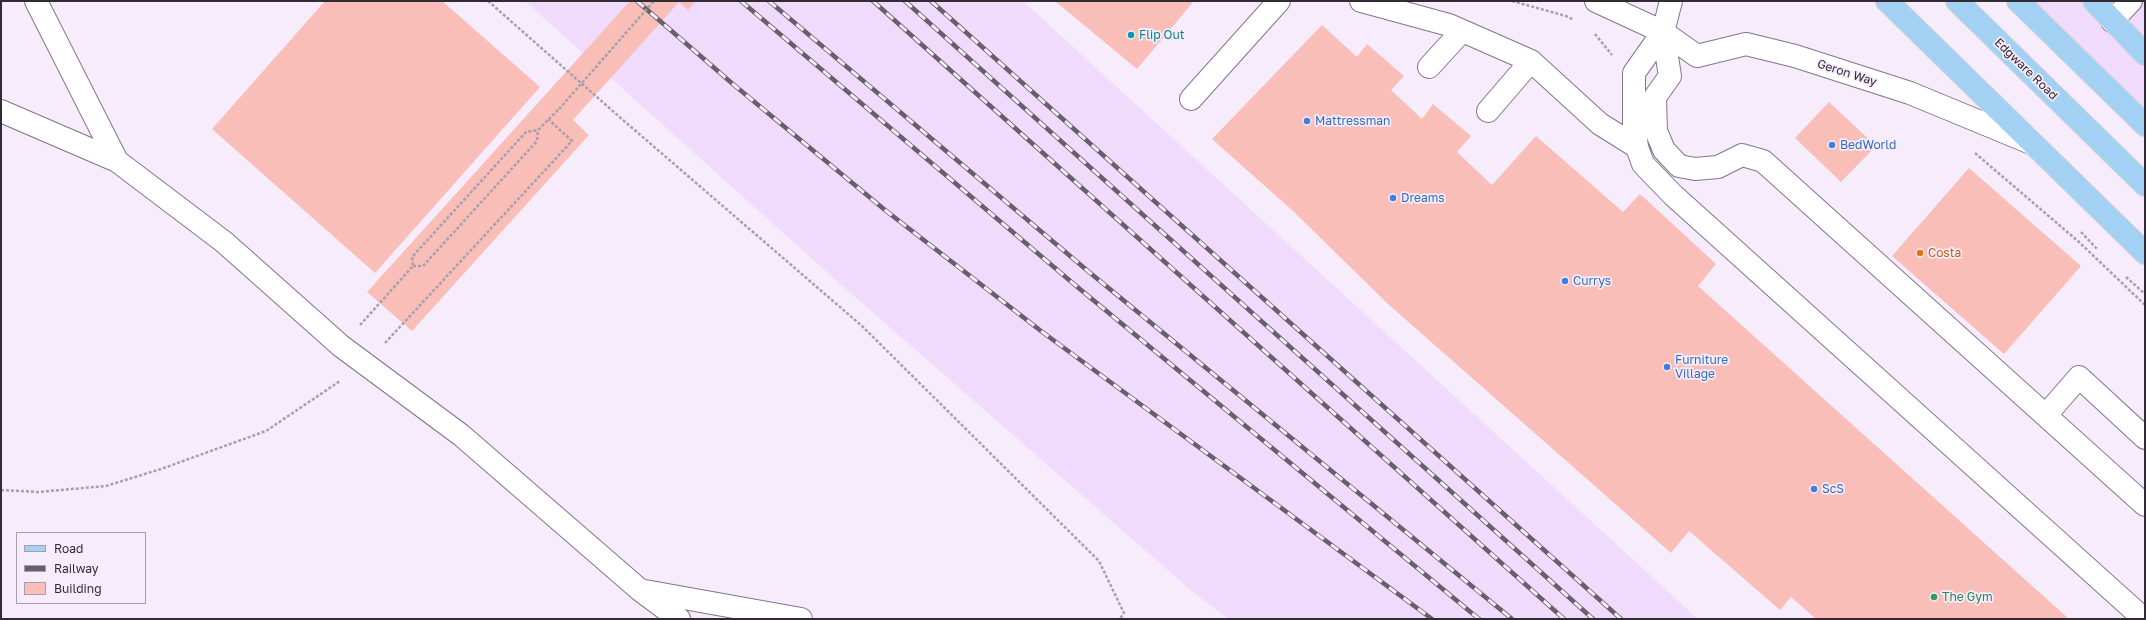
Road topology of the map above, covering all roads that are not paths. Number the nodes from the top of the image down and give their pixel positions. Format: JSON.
{"nodes":[{"id":1,"x":36,"y":1,"type":"edge"},
{"id":2,"x":1279,"y":1,"type":"edge"},
{"id":3,"x":1361,"y":1,"type":"edge"},
{"id":4,"x":1596,"y":1,"type":"edge"},
{"id":5,"x":1671,"y":1,"type":"edge"},
{"id":6,"x":1887,"y":1,"type":"edge"},
{"id":7,"x":1956,"y":1,"type":"edge"},
{"id":8,"x":2018,"y":1,"type":"edge"},
{"id":9,"x":2094,"y":1,"type":"edge"},
{"id":10,"x":2130,"y":1,"type":"edge"},
{"id":11,"x":2112,"y":21,"type":"junction"},
{"id":12,"x":1462,"y":31,"type":"junction"},
{"id":13,"x":1663,"y":32,"type":"junction"},
{"id":14,"x":2145,"y":54,"type":"edge"},
{"id":15,"x":1532,"y":61,"type":"junction"},
{"id":16,"x":1430,"y":67,"type":"dead end"},
{"id":17,"x":1192,"y":99,"type":"dead end"},
{"id":18,"x":1,"y":111,"type":"edge"},
{"id":19,"x":1488,"y":111,"type":"dead end"},
{"id":20,"x":2145,"y":125,"type":"edge"},
{"id":21,"x":2031,"y":143,"type":"junction"},
{"id":22,"x":1637,"y":147,"type":"junction"},
{"id":23,"x":117,"y":161,"type":"junction"},
{"id":24,"x":2145,"y":185,"type":"edge"},
{"id":25,"x":2145,"y":253,"type":"edge"},
{"id":26,"x":2046,"y":416,"type":"junction"},
{"id":27,"x":2145,"y":438,"type":"edge"},
{"id":28,"x":2145,"y":506,"type":"edge"},
{"id":29,"x":640,"y":590,"type":"junction"},
{"id":30,"x":679,"y":619,"type":"edge"},
{"id":31,"x":801,"y":619,"type":"edge"},
{"id":32,"x":2144,"y":619,"type":"edge"}],
"edges":[{"from":1,"to":23,"type":"street"},
{"from":2,"to":17,"type":"street"},
{"from":3,"to":12,"type":"street"},
{"from":4,"to":13,"type":"street","name":"Geron Way"},
{"from":5,"to":13,"type":"street"},
{"from":6,"to":21,"type":"main road"},
{"from":7,"to":24,"type":"main road","name":"Edgware Road"},
{"from":8,"to":20,"type":"main road"},
{"from":9,"to":11,"type":"main road"},
{"from":10,"to":11,"type":"street"},
{"from":11,"to":14,"type":"main road"},
{"from":12,"to":15,"type":"street"},
{"from":12,"to":16,"type":"street"},
{"from":13,"to":21,"type":"street","name":"Geron Way"},
{"from":13,"to":22,"type":"street"},
{"from":13,"to":26,"type":"street"},
{"from":15,"to":19,"type":"street"},
{"from":15,"to":22,"type":"street"},
{"from":18,"to":23,"type":"street"},
{"from":21,"to":25,"type":"main road"},
{"from":22,"to":32,"type":"street"},
{"from":23,"to":29,"type":"street"},
{"from":26,"to":27,"type":"street"},
{"from":26,"to":28,"type":"street"},
{"from":29,"to":30,"type":"street"},
{"from":29,"to":31,"type":"street"}]}
